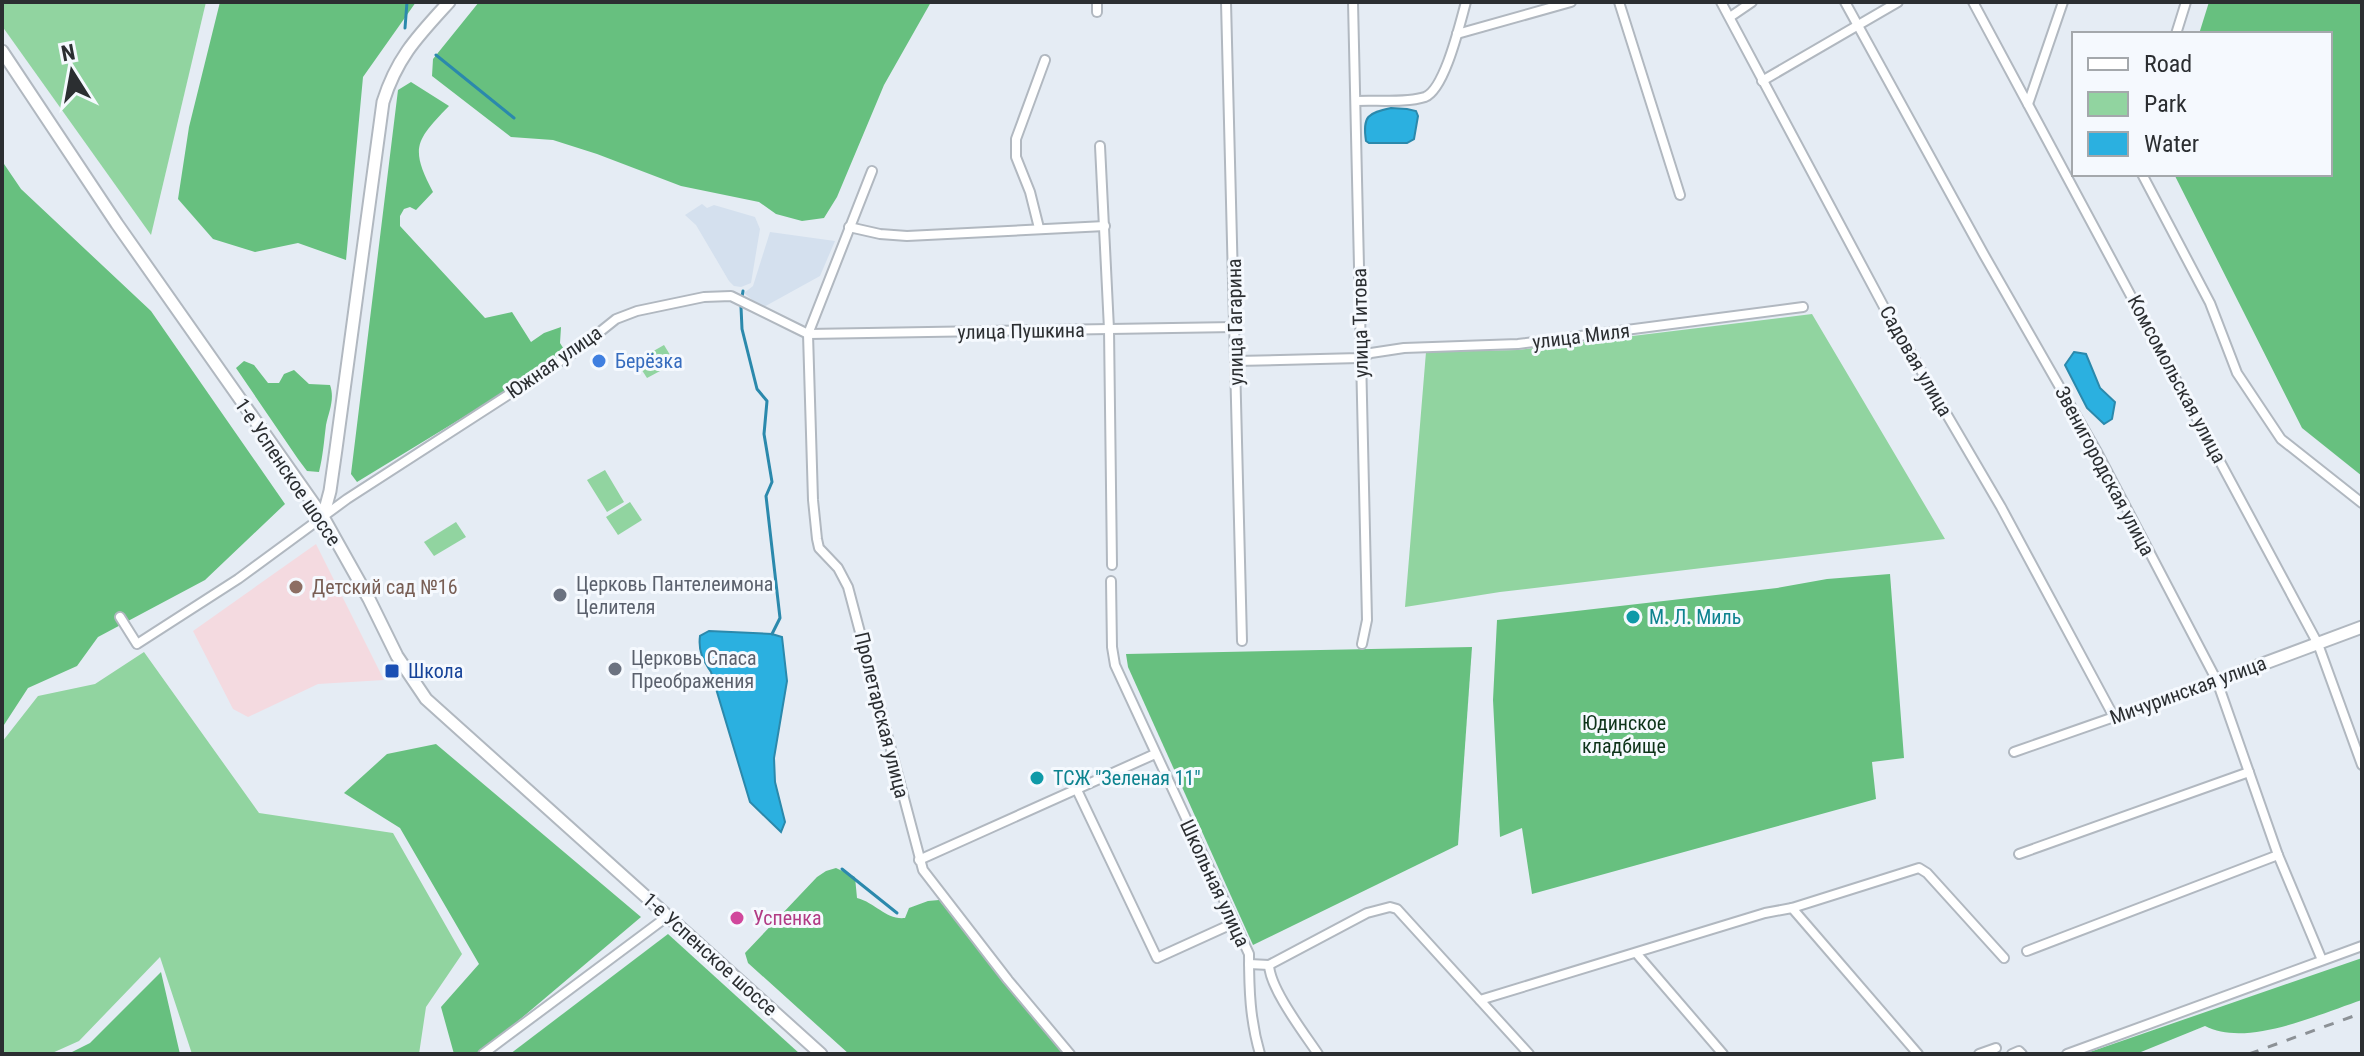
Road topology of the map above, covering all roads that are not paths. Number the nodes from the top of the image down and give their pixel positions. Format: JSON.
{"nodes":[{"id":1,"x":449,"y":2,"type":"edge"},
{"id":2,"x":1097,"y":2,"type":"edge"},
{"id":3,"x":1226,"y":2,"type":"edge"},
{"id":4,"x":1353,"y":2,"type":"edge"},
{"id":5,"x":1466,"y":2,"type":"edge"},
{"id":6,"x":1571,"y":2,"type":"edge"},
{"id":7,"x":1619,"y":2,"type":"edge"},
{"id":8,"x":1721,"y":2,"type":"edge"},
{"id":9,"x":1752,"y":2,"type":"edge"},
{"id":10,"x":1845,"y":2,"type":"edge"},
{"id":11,"x":1898,"y":2,"type":"edge"},
{"id":12,"x":1973,"y":2,"type":"edge"},
{"id":13,"x":2063,"y":2,"type":"edge"},
{"id":14,"x":2186,"y":2,"type":"edge"},
{"id":15,"x":1097,"y":12,"type":"dead end"},
{"id":16,"x":1730,"y":17,"type":"junction"},
{"id":17,"x":1858,"y":26,"type":"junction"},
{"id":18,"x":2177,"y":32,"type":"edge"},
{"id":19,"x":1457,"y":34,"type":"junction"},
{"id":20,"x":2,"y":51,"type":"edge"},
{"id":21,"x":1045,"y":60,"type":"dead end"},
{"id":22,"x":1762,"y":81,"type":"junction"},
{"id":23,"x":1356,"y":101,"type":"junction"},
{"id":24,"x":2028,"y":104,"type":"junction"},
{"id":25,"x":1100,"y":146,"type":"dead end"},
{"id":26,"x":872,"y":171,"type":"dead end"},
{"id":27,"x":2143,"y":176,"type":"edge"},
{"id":28,"x":1680,"y":195,"type":"dead end"},
{"id":29,"x":1105,"y":226,"type":"junction"},
{"id":30,"x":849,"y":227,"type":"junction"},
{"id":31,"x":1039,"y":228,"type":"junction"},
{"id":32,"x":1803,"y":307,"type":"dead end"},
{"id":33,"x":1235,"y":327,"type":"junction"},
{"id":34,"x":1109,"y":329,"type":"junction"},
{"id":35,"x":808,"y":334,"type":"junction"},
{"id":36,"x":1360,"y":358,"type":"junction"},
{"id":37,"x":1236,"y":361,"type":"junction"},
{"id":38,"x":2362,"y":503,"type":"edge"},
{"id":39,"x":323,"y":517,"type":"junction"},
{"id":40,"x":1112,"y":565,"type":"dead end"},
{"id":41,"x":1111,"y":581,"type":"dead end"},
{"id":42,"x":120,"y":617,"type":"dead end"},
{"id":43,"x":2362,"y":627,"type":"edge"},
{"id":44,"x":1242,"y":641,"type":"dead end"},
{"id":45,"x":1362,"y":644,"type":"dead end"},
{"id":46,"x":2318,"y":644,"type":"junction"},
{"id":47,"x":2217,"y":681,"type":"junction"},
{"id":48,"x":2114,"y":717,"type":"junction"},
{"id":49,"x":2362,"y":729,"type":"edge"},
{"id":50,"x":2350,"y":733,"type":"junction"},
{"id":51,"x":2014,"y":752,"type":"dead end"},
{"id":52,"x":1155,"y":754,"type":"junction"},
{"id":53,"x":2362,"y":765,"type":"edge"},
{"id":54,"x":2249,"y":772,"type":"junction"},
{"id":55,"x":1077,"y":790,"type":"junction"},
{"id":56,"x":2019,"y":854,"type":"dead end"},
{"id":57,"x":2278,"y":855,"type":"junction"},
{"id":58,"x":919,"y":860,"type":"junction"},
{"id":59,"x":1792,"y":908,"type":"junction"},
{"id":60,"x":668,"y":916,"type":"junction"},
{"id":61,"x":1234,"y":923,"type":"junction"},
{"id":62,"x":2362,"y":946,"type":"edge"},
{"id":63,"x":2027,"y":951,"type":"dead end"},
{"id":64,"x":1637,"y":954,"type":"junction"},
{"id":65,"x":2004,"y":958,"type":"dead end"},
{"id":66,"x":2322,"y":960,"type":"junction"},
{"id":67,"x":1249,"y":964,"type":"junction"},
{"id":68,"x":1269,"y":965,"type":"junction"},
{"id":69,"x":1480,"y":1000,"type":"junction"},
{"id":70,"x":1996,"y":1048,"type":"dead end"},
{"id":71,"x":483,"y":1054,"type":"edge"},
{"id":72,"x":821,"y":1054,"type":"edge"},
{"id":73,"x":1070,"y":1054,"type":"edge"},
{"id":74,"x":1260,"y":1054,"type":"edge"},
{"id":75,"x":1318,"y":1054,"type":"edge"},
{"id":76,"x":1529,"y":1054,"type":"edge"},
{"id":77,"x":1723,"y":1054,"type":"edge"},
{"id":78,"x":1918,"y":1054,"type":"edge"},
{"id":79,"x":1979,"y":1054,"type":"edge"},
{"id":80,"x":2012,"y":1054,"type":"edge"},
{"id":81,"x":2022,"y":1054,"type":"edge"},
{"id":82,"x":2067,"y":1054,"type":"edge"}],
"edges":[{"from":1,"to":39,"type":"main road"},
{"from":2,"to":15,"type":"street"},
{"from":3,"to":33,"type":"street","name":"улица Гагарина"},
{"from":4,"to":23,"type":"street","name":"улица Титова"},
{"from":5,"to":19,"type":"street"},
{"from":6,"to":19,"type":"street"},
{"from":7,"to":28,"type":"street"},
{"from":8,"to":16,"type":"street","name":"Садовая улица"},
{"from":9,"to":16,"type":"street"},
{"from":10,"to":17,"type":"street","name":"Звенигородская улица"},
{"from":11,"to":17,"type":"street"},
{"from":12,"to":24,"type":"street","name":"Комсомольская улица"},
{"from":13,"to":24,"type":"street"},
{"from":14,"to":18,"type":"street"},
{"from":16,"to":22,"type":"street","name":"Садовая улица"},
{"from":17,"to":22,"type":"street"},
{"from":17,"to":47,"type":"street","name":"Звенигородская улица"},
{"from":19,"to":23,"type":"street"},
{"from":20,"to":39,"type":"main road","name":"1-е Успенское шоссе"},
{"from":21,"to":31,"type":"street"},
{"from":22,"to":48,"type":"street","name":"Садовая улица"},
{"from":23,"to":36,"type":"street","name":"улица Титова"},
{"from":24,"to":46,"type":"street","name":"Комсомольская улица"},
{"from":25,"to":29,"type":"street"},
{"from":26,"to":30,"type":"street"},
{"from":27,"to":38,"type":"street"},
{"from":29,"to":31,"type":"street"},
{"from":29,"to":34,"type":"street"},
{"from":30,"to":31,"type":"street"},
{"from":30,"to":35,"type":"street"},
{"from":32,"to":36,"type":"street","name":"улица Миля"},
{"from":33,"to":34,"type":"street","name":"улица Пушкина"},
{"from":33,"to":37,"type":"street","name":"улица Гагарина"},
{"from":34,"to":35,"type":"street","name":"улица Пушкина"},
{"from":34,"to":40,"type":"street"},
{"from":35,"to":39,"type":"street","name":"Южная улица"},
{"from":35,"to":58,"type":"street","name":"Пролетарская улица"},
{"from":36,"to":37,"type":"street"},
{"from":36,"to":45,"type":"street","name":"улица Титова"},
{"from":37,"to":44,"type":"street","name":"улица Гагарина"},
{"from":39,"to":42,"type":"street","name":"Южная улица"},
{"from":39,"to":60,"type":"main road","name":"1-е Успенское шоссе"},
{"from":41,"to":52,"type":"street","name":"Школьная улица"},
{"from":43,"to":46,"type":"main road","name":"Мичуринская улица"},
{"from":46,"to":47,"type":"main road","name":"Мичуринская улица"},
{"from":46,"to":50,"type":"street","name":"Комсомольская улица"},
{"from":47,"to":48,"type":"street","name":"Мичуринская улица"},
{"from":47,"to":54,"type":"street","name":"Звенигородская улица"},
{"from":48,"to":51,"type":"street","name":"Мичуринская улица"},
{"from":49,"to":50,"type":"street"},
{"from":50,"to":53,"type":"street","name":"Комсомольская улица"},
{"from":52,"to":55,"type":"street"},
{"from":52,"to":61,"type":"street","name":"Школьная улица"},
{"from":54,"to":56,"type":"street"},
{"from":54,"to":57,"type":"street","name":"Звенигородская улица"},
{"from":55,"to":58,"type":"street"},
{"from":55,"to":61,"type":"street"},
{"from":57,"to":63,"type":"street"},
{"from":57,"to":66,"type":"street","name":"Звенигородская улица"},
{"from":58,"to":73,"type":"street","name":"Пролетарская улица"},
{"from":59,"to":64,"type":"street"},
{"from":59,"to":65,"type":"street"},
{"from":59,"to":78,"type":"street"},
{"from":60,"to":71,"type":"street"},
{"from":60,"to":72,"type":"main road","name":"1-е Успенское шоссе"},
{"from":61,"to":67,"type":"street","name":"Школьная улица"},
{"from":62,"to":66,"type":"street"},
{"from":64,"to":69,"type":"street"},
{"from":64,"to":77,"type":"street"},
{"from":66,"to":82,"type":"street"},
{"from":67,"to":68,"type":"street"},
{"from":67,"to":74,"type":"street","name":"Школьная улица"},
{"from":68,"to":69,"type":"street"},
{"from":68,"to":75,"type":"street"},
{"from":69,"to":76,"type":"street"},
{"from":70,"to":79,"type":"street"},
{"from":80,"to":81,"type":"street"}]}
